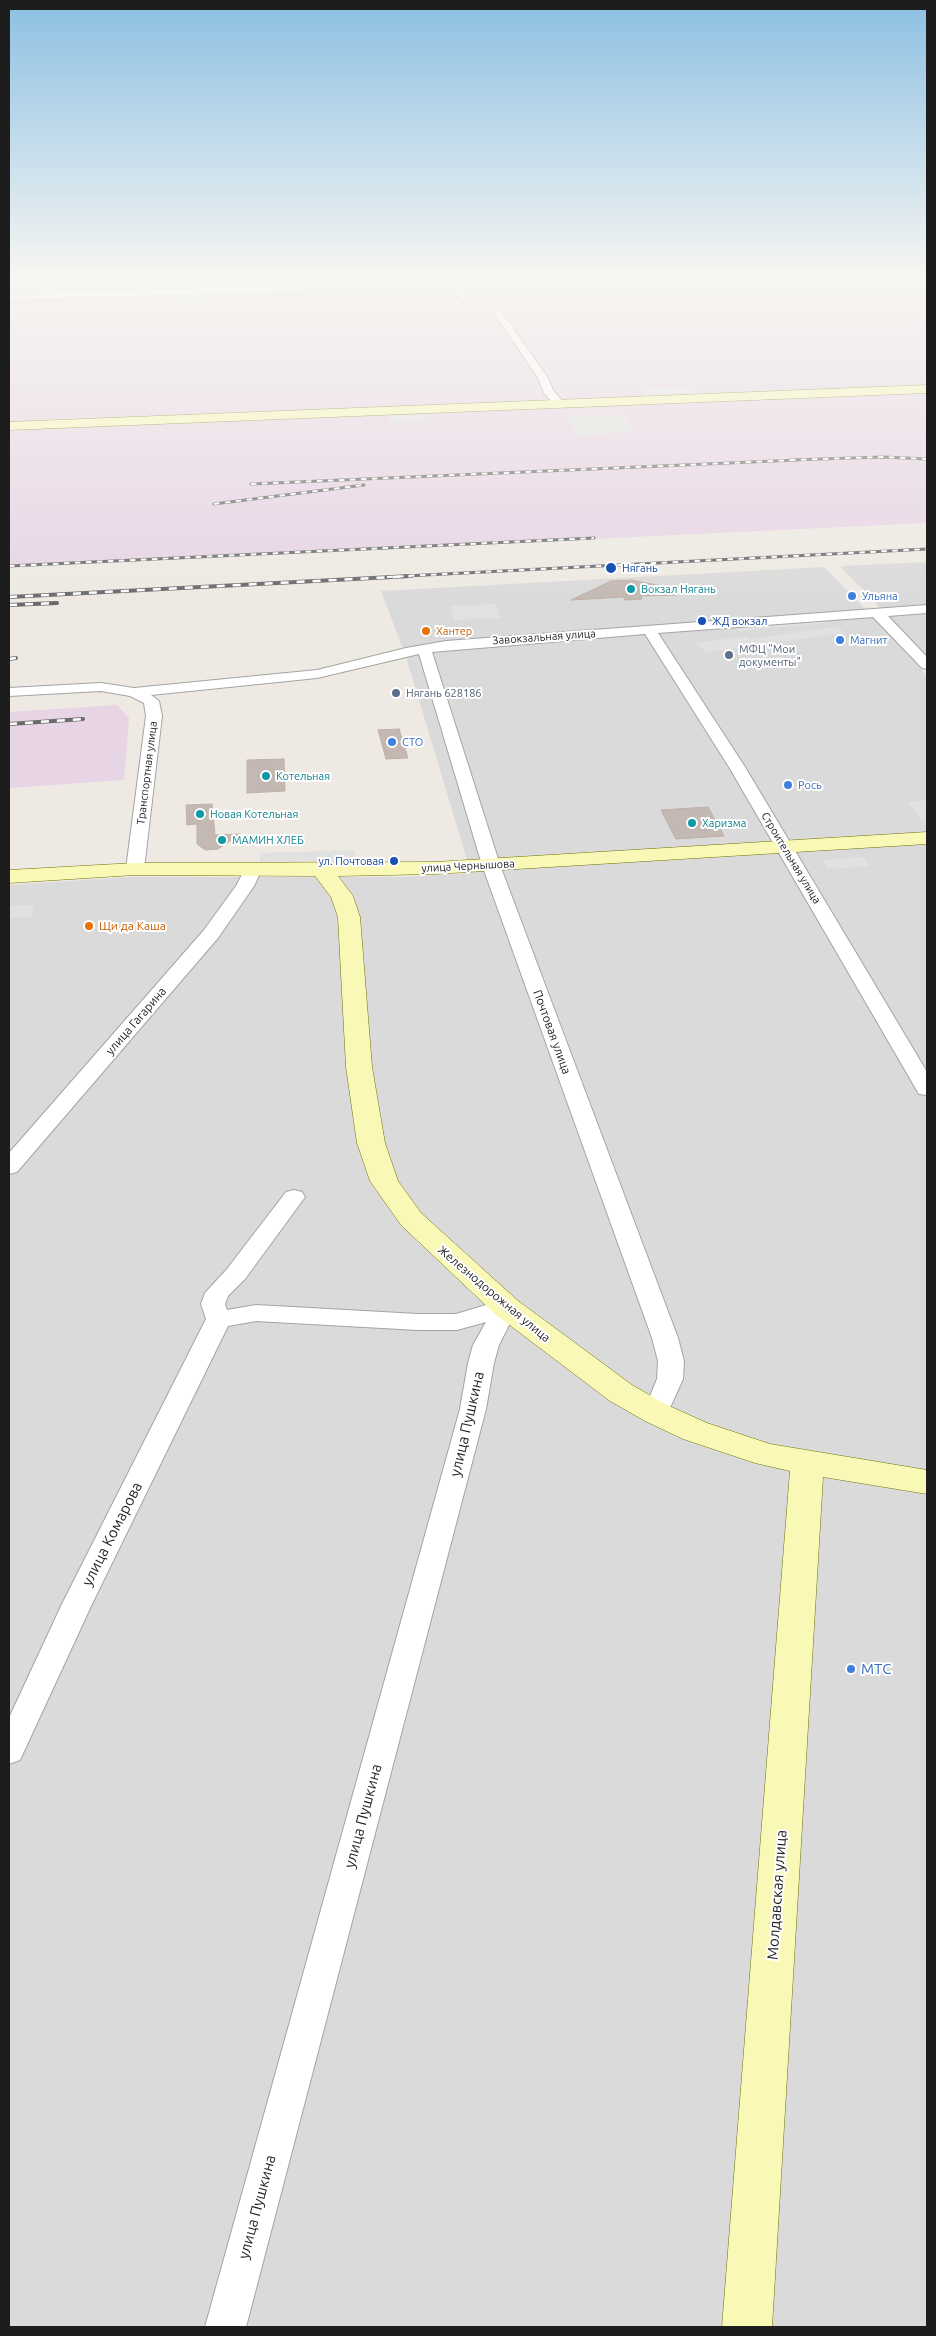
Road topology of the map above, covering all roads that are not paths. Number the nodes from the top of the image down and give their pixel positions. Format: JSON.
{"nodes":[{"id":1,"x":546,"y":385,"type":"edge"},
{"id":2,"x":927,"y":389,"type":"edge"},
{"id":3,"x":559,"y":403,"type":"junction"},
{"id":4,"x":9,"y":426,"type":"edge"},
{"id":5,"x":927,"y":609,"type":"edge"},
{"id":6,"x":877,"y":613,"type":"junction"},
{"id":7,"x":648,"y":630,"type":"junction"},
{"id":8,"x":424,"y":648,"type":"junction"},
{"id":9,"x":927,"y":665,"type":"edge"},
{"id":10,"x":9,"y":692,"type":"edge"},
{"id":11,"x":134,"y":692,"type":"junction"},
{"id":12,"x":927,"y":838,"type":"edge"},
{"id":13,"x":784,"y":848,"type":"junction"},
{"id":14,"x":491,"y":865,"type":"junction"},
{"id":15,"x":135,"y":869,"type":"junction"},
{"id":16,"x":254,"y":869,"type":"junction"},
{"id":17,"x":322,"y":870,"type":"junction"},
{"id":18,"x":9,"y":876,"type":"edge"},
{"id":19,"x":927,"y":1089,"type":"edge"},
{"id":20,"x":9,"y":1167,"type":"edge"},
{"id":21,"x":294,"y":1197,"type":"dead end"},
{"id":22,"x":506,"y":1307,"type":"junction"},
{"id":23,"x":219,"y":1319,"type":"junction"},
{"id":24,"x":656,"y":1413,"type":"junction"},
{"id":25,"x":807,"y":1463,"type":"junction"},
{"id":26,"x":927,"y":1482,"type":"edge"},
{"id":27,"x":9,"y":1751,"type":"edge"},
{"id":28,"x":225,"y":2327,"type":"edge"},
{"id":29,"x":747,"y":2327,"type":"edge"}],
"edges":[{"from":1,"to":3,"type":"street"},
{"from":2,"to":3,"type":"main road"},
{"from":3,"to":4,"type":"main road"},
{"from":5,"to":6,"type":"street","name":"Завокзальная улица"},
{"from":6,"to":7,"type":"street","name":"Завокзальная улица"},
{"from":6,"to":9,"type":"street"},
{"from":7,"to":8,"type":"street","name":"Завокзальная улица"},
{"from":7,"to":13,"type":"street","name":"Строительная улица"},
{"from":8,"to":11,"type":"street","name":"Завокзальная улица"},
{"from":8,"to":14,"type":"street","name":"Почтовая улица"},
{"from":10,"to":11,"type":"street"},
{"from":11,"to":15,"type":"street","name":"Транспортная улица"},
{"from":12,"to":13,"type":"main road","name":"улица Чернышова"},
{"from":13,"to":14,"type":"main road","name":"улица Чернышова"},
{"from":13,"to":19,"type":"street","name":"Строительная улица"},
{"from":14,"to":17,"type":"main road","name":"улица Чернышова"},
{"from":14,"to":24,"type":"street","name":"Почтовая улица"},
{"from":15,"to":16,"type":"main road","name":"улица Чернышова"},
{"from":15,"to":18,"type":"main road","name":"улица Чернышова"},
{"from":16,"to":17,"type":"main road","name":"улица Чернышова"},
{"from":16,"to":20,"type":"street","name":"улица Гагарина"},
{"from":17,"to":22,"type":"main road","name":"Железнодорожная улица"},
{"from":21,"to":23,"type":"street"},
{"from":22,"to":23,"type":"street"},
{"from":22,"to":24,"type":"main road","name":"Железнодорожная улица"},
{"from":22,"to":28,"type":"street","name":"улица Пушкина"},
{"from":23,"to":27,"type":"street","name":"улица Комарова"},
{"from":24,"to":25,"type":"main road","name":"Железнодорожная улица"},
{"from":25,"to":26,"type":"main road","name":"Железнодорожная улица"},
{"from":25,"to":29,"type":"main road","name":"Молдавская улица"}]}
